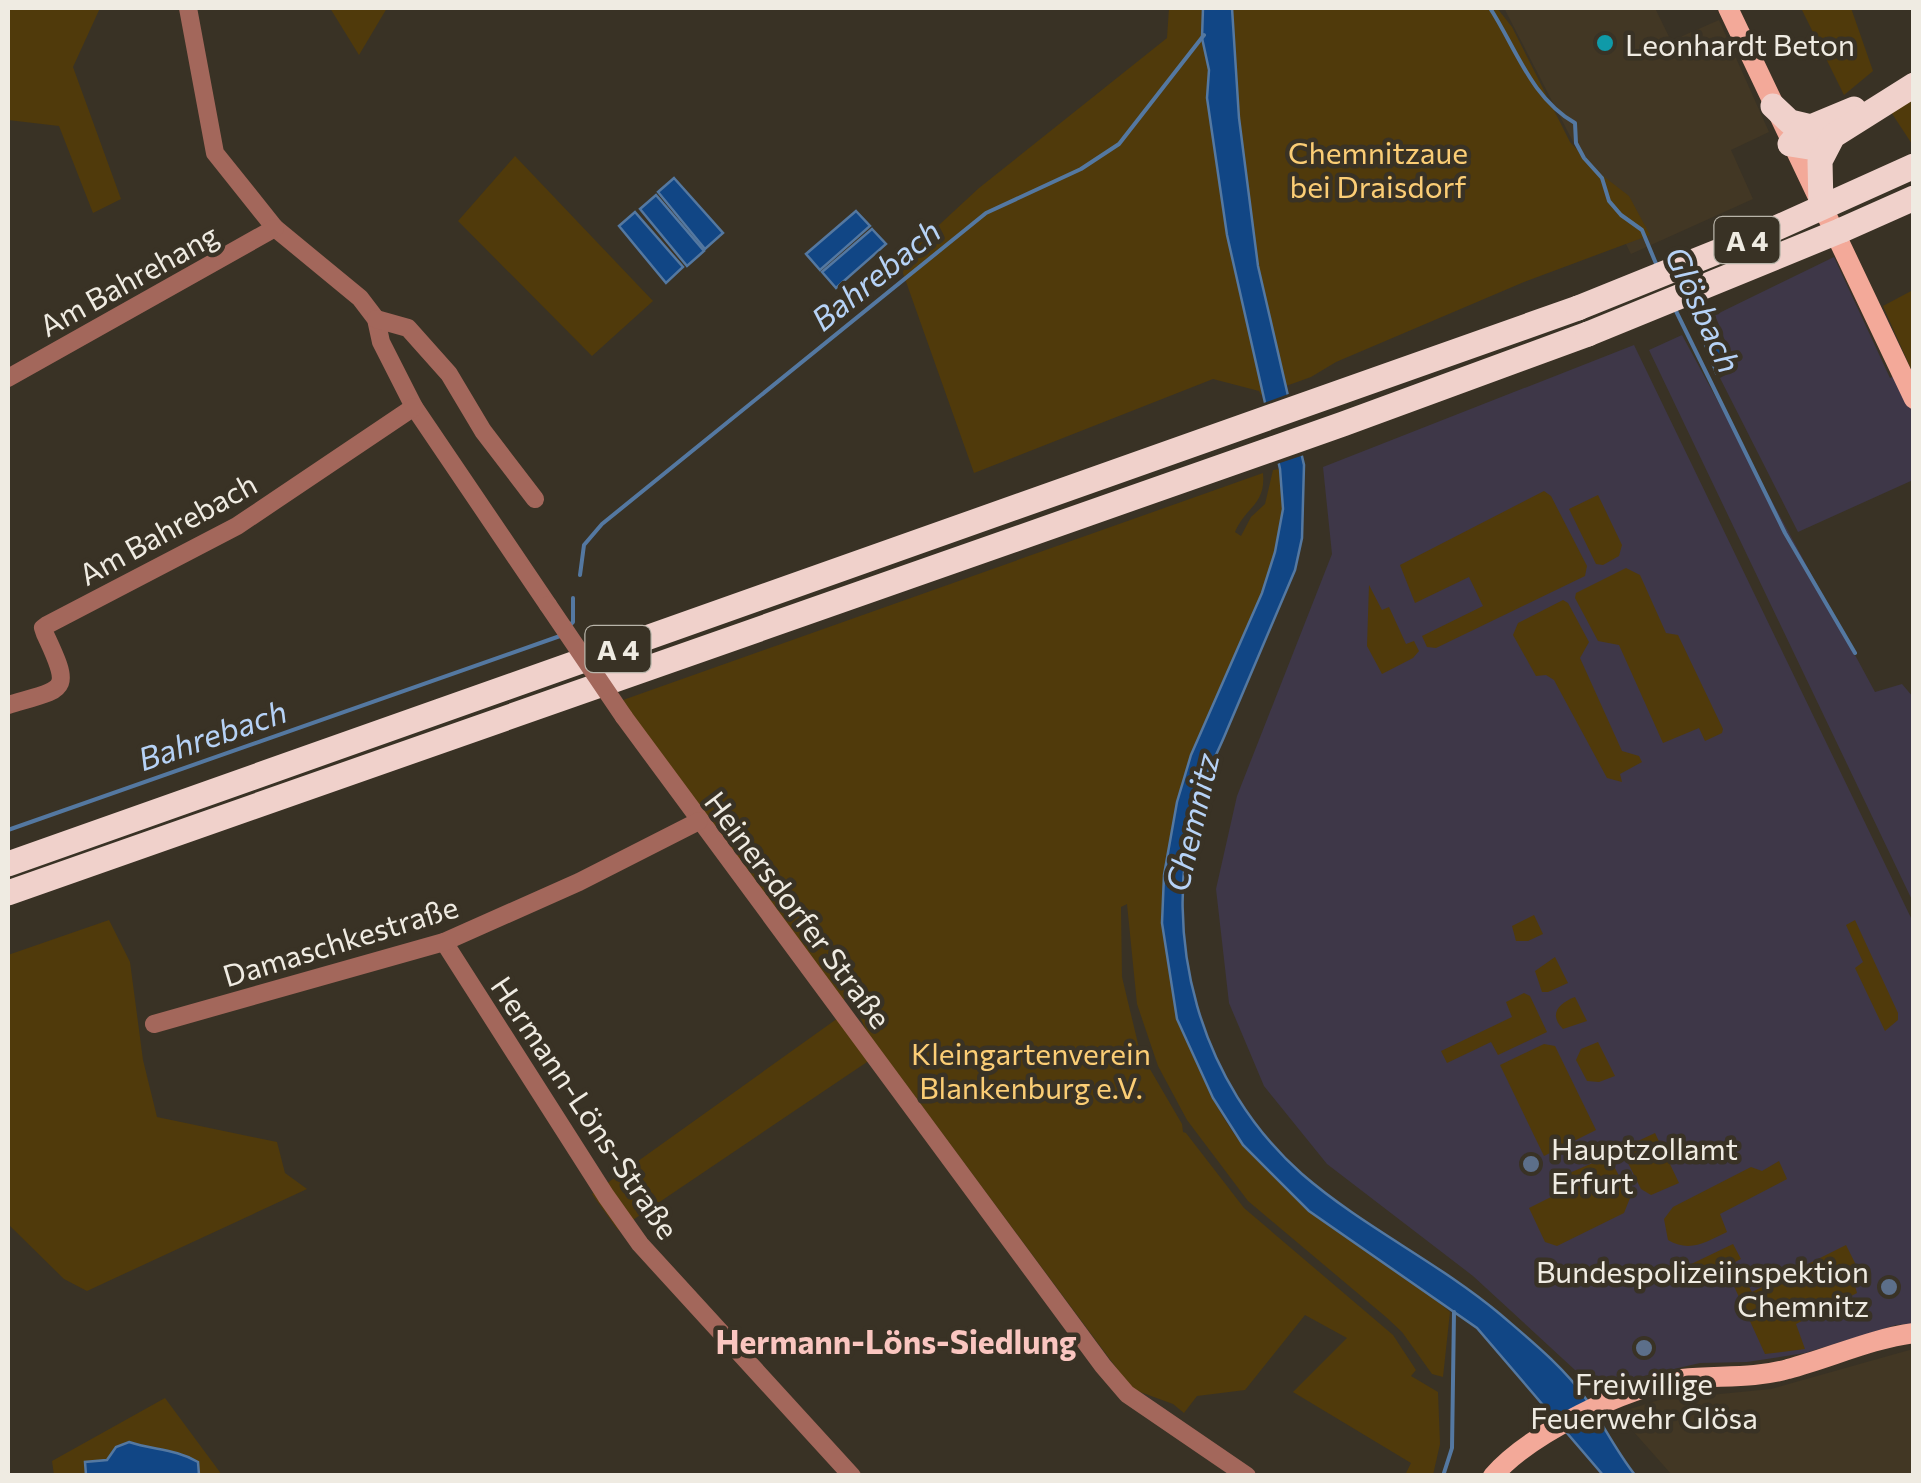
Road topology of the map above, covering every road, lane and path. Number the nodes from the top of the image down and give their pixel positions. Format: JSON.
{"nodes":[{"id":1,"x":188,"y":8,"type":"edge"},
{"id":2,"x":1728,"y":8,"type":"edge"},
{"id":3,"x":1906,"y":89,"type":"edge"},
{"id":4,"x":1773,"y":106,"type":"junction"},
{"id":5,"x":1822,"y":131,"type":"junction"},
{"id":6,"x":1790,"y":144,"type":"junction"},
{"id":7,"x":1914,"y":166,"type":"edge"},
{"id":8,"x":1914,"y":198,"type":"edge"},
{"id":9,"x":1821,"y":207,"type":"junction"},
{"id":10,"x":275,"y":228,"type":"junction"},
{"id":11,"x":376,"y":319,"type":"junction"},
{"id":12,"x":8,"y":378,"type":"edge"},
{"id":13,"x":1914,"y":399,"type":"edge"},
{"id":14,"x":414,"y":407,"type":"junction"},
{"id":15,"x":535,"y":499,"type":"dead end"},
{"id":16,"x":8,"y":705,"type":"edge"},
{"id":17,"x":699,"y":821,"type":"junction"},
{"id":18,"x":8,"y":864,"type":"edge"},
{"id":19,"x":8,"y":894,"type":"edge"},
{"id":20,"x":444,"y":942,"type":"junction"},
{"id":21,"x":154,"y":1024,"type":"dead end"},
{"id":22,"x":1914,"y":1333,"type":"edge"},
{"id":23,"x":852,"y":1476,"type":"edge"},
{"id":24,"x":1247,"y":1476,"type":"edge"},
{"id":25,"x":1493,"y":1476,"type":"edge"}],
"edges":[{"from":1,"to":10,"type":"street","name":"Heinersdorfer Straße"},
{"from":2,"to":4,"type":"main road"},
{"from":3,"to":5,"type":"highway"},
{"from":4,"to":5,"type":"highway"},
{"from":4,"to":6,"type":"main road"},
{"from":5,"to":6,"type":"highway"},
{"from":5,"to":9,"type":"highway"},
{"from":6,"to":9,"type":"main road"},
{"from":7,"to":18,"type":"highway","number":"A 4","bridge":true},
{"from":8,"to":19,"type":"highway","number":"A 4","bridge":true},
{"from":9,"to":13,"type":"main road"},
{"from":10,"to":11,"type":"street","name":"Heinersdorfer Straße"},
{"from":10,"to":12,"type":"street","name":"Am Bahrehang"},
{"from":11,"to":14,"type":"street","name":"Heinersdorfer Straße"},
{"from":11,"to":15,"type":"street","name":"Heinersdorfer Straße"},
{"from":14,"to":16,"type":"street","name":"Am Bahrebach"},
{"from":14,"to":17,"type":"street","name":"Heinersdorfer Straße","bridge":true},
{"from":17,"to":20,"type":"street","name":"Damaschkestraße"},
{"from":17,"to":24,"type":"street","name":"Heinersdorfer Straße"},
{"from":20,"to":21,"type":"street","name":"Damaschkestraße"},
{"from":20,"to":23,"type":"street","name":"Hermann-Löns-Straße"},
{"from":22,"to":25,"type":"main road"}]}
